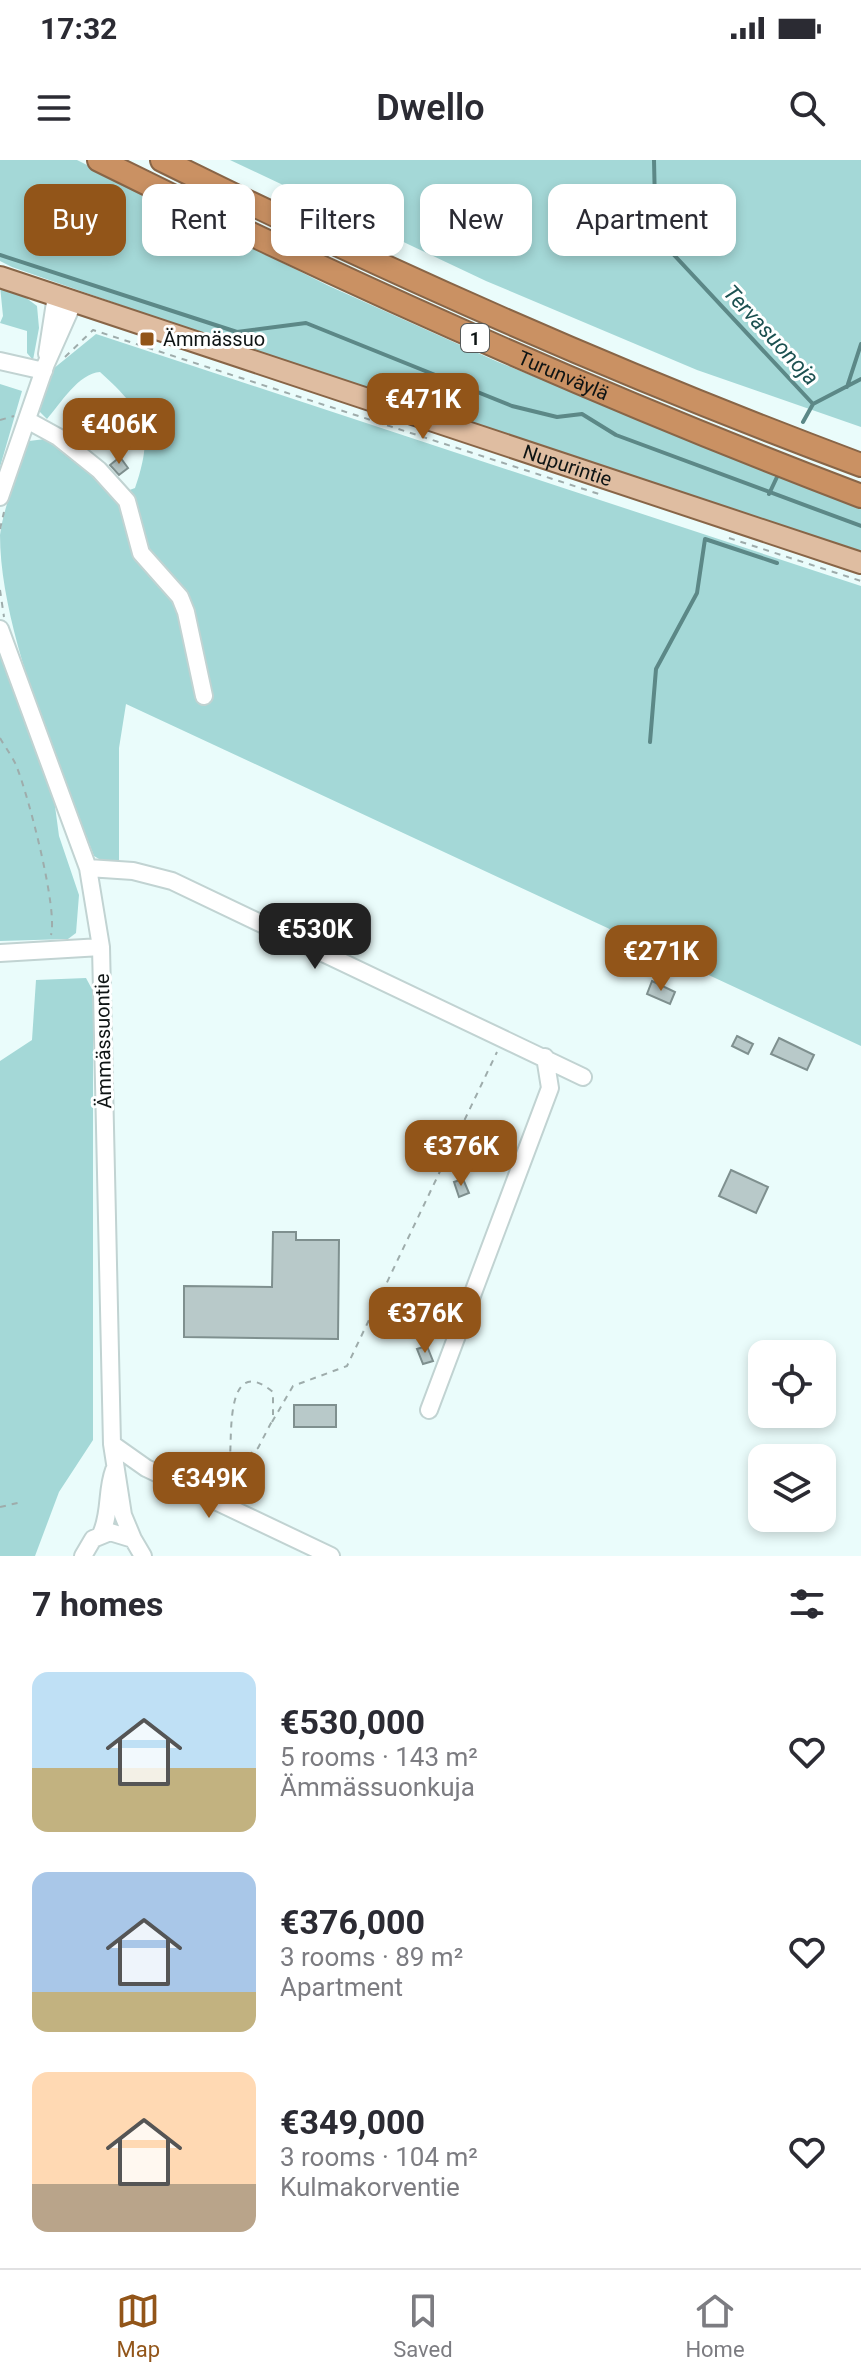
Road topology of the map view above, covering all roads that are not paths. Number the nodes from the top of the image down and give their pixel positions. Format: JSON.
{"nodes":[{"id":1,"x":99,"y":160,"type":"edge"},
{"id":2,"x":162,"y":160,"type":"edge"},
{"id":3,"x":0,"y":277,"type":"edge"},
{"id":4,"x":65,"y":299,"type":"junction"},
{"id":5,"x":0,"y":361,"type":"edge"},
{"id":6,"x":47,"y":363,"type":"junction"},
{"id":7,"x":27,"y":420,"type":"junction"},
{"id":8,"x":861,"y":465,"type":"edge"},
{"id":9,"x":861,"y":496,"type":"edge"},
{"id":10,"x":0,"y":497,"type":"edge"},
{"id":11,"x":861,"y":563,"type":"edge"},
{"id":12,"x":0,"y":629,"type":"edge"},
{"id":13,"x":204,"y":696,"type":"dead end"},
{"id":14,"x":88,"y":868,"type":"junction"},
{"id":15,"x":101,"y":947,"type":"junction"},
{"id":16,"x":0,"y":953,"type":"edge"},
{"id":17,"x":545,"y":1057,"type":"junction"},
{"id":18,"x":583,"y":1077,"type":"dead end"},
{"id":19,"x":429,"y":1410,"type":"dead end"},
{"id":20,"x":112,"y":1444,"type":"junction"},
{"id":21,"x":114,"y":1470,"type":"junction"},
{"id":22,"x":101,"y":1534,"type":"junction"},
{"id":23,"x":133,"y":1539,"type":"junction"},
{"id":24,"x":83,"y":1556,"type":"edge"},
{"id":25,"x":143,"y":1556,"type":"edge"},
{"id":26,"x":331,"y":1556,"type":"edge"}],
"edges":[{"from":1,"to":9,"type":"highway","name":"Turunväylä","number":"1"},
{"from":2,"to":8,"type":"highway","name":"Turunväylä","number":"1"},
{"from":3,"to":4,"type":"main road","name":"Nupurintie"},
{"from":4,"to":6,"type":"street"},
{"from":4,"to":11,"type":"main road","name":"Nupurintie"},
{"from":5,"to":6,"type":"street"},
{"from":6,"to":7,"type":"street"},
{"from":7,"to":10,"type":"street"},
{"from":7,"to":13,"type":"street"},
{"from":12,"to":14,"type":"street","name":"Ämmässuontie"},
{"from":14,"to":15,"type":"street","name":"Ämmässuontie"},
{"from":14,"to":17,"type":"street"},
{"from":15,"to":16,"type":"street"},
{"from":15,"to":20,"type":"street","name":"Ämmässuontie"},
{"from":17,"to":18,"type":"street"},
{"from":17,"to":19,"type":"street"},
{"from":20,"to":21,"type":"street","name":"Ämmässuontie"},
{"from":20,"to":26,"type":"street"},
{"from":21,"to":22,"type":"street","name":"Ämmässuontie"},
{"from":21,"to":23,"type":"street","name":"Ämmässuontie"},
{"from":22,"to":23,"type":"street"},
{"from":22,"to":24,"type":"street"},
{"from":23,"to":25,"type":"street","name":"Ämmässuontie"}]}
